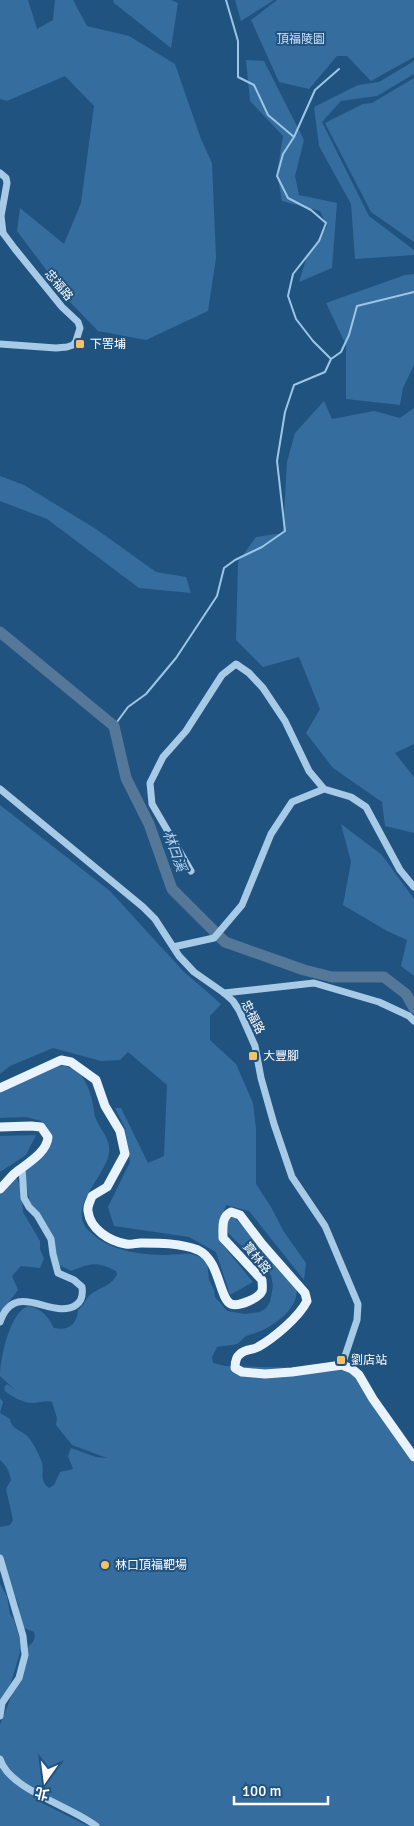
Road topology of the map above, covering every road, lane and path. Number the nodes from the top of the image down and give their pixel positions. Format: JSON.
{"nodes":[{"id":1,"x":0,"y":173,"type":"edge"},
{"id":2,"x":0,"y":344,"type":"edge"},
{"id":3,"x":0,"y":789,"type":"edge"},
{"id":4,"x":324,"y":789,"type":"junction"},
{"id":5,"x":191,"y":871,"type":"dead end"},
{"id":6,"x":414,"y":887,"type":"edge"},
{"id":7,"x":173,"y":947,"type":"junction"},
{"id":8,"x":224,"y":993,"type":"junction"},
{"id":9,"x":414,"y":1021,"type":"edge"},
{"id":10,"x":0,"y":1088,"type":"edge"},
{"id":11,"x":0,"y":1127,"type":"edge"},
{"id":12,"x":22,"y":1168,"type":"junction"},
{"id":13,"x":0,"y":1189,"type":"edge"},
{"id":14,"x":0,"y":1322,"type":"edge"},
{"id":15,"x":342,"y":1365,"type":"junction"},
{"id":16,"x":414,"y":1456,"type":"edge"},
{"id":17,"x":0,"y":1558,"type":"edge"},
{"id":18,"x":0,"y":1716,"type":"edge"},
{"id":19,"x":0,"y":1759,"type":"edge"},
{"id":20,"x":96,"y":1826,"type":"edge"}],
"edges":[{"from":1,"to":2,"type":"street","name":"忠福路"},
{"from":3,"to":7,"type":"street","name":"忠福路"},
{"from":4,"to":5,"type":"street"},
{"from":4,"to":6,"type":"street"},
{"from":4,"to":7,"type":"street"},
{"from":7,"to":8,"type":"street","name":"忠福路"},
{"from":8,"to":9,"type":"street"},
{"from":8,"to":15,"type":"street","name":"忠福路"},
{"from":10,"to":15,"type":"main road","name":"寶林路"},
{"from":11,"to":12,"type":"main road"},
{"from":12,"to":13,"type":"main road"},
{"from":12,"to":14,"type":"street"},
{"from":15,"to":16,"type":"main road"},
{"from":17,"to":18,"type":"street"},
{"from":19,"to":20,"type":"street"}]}
